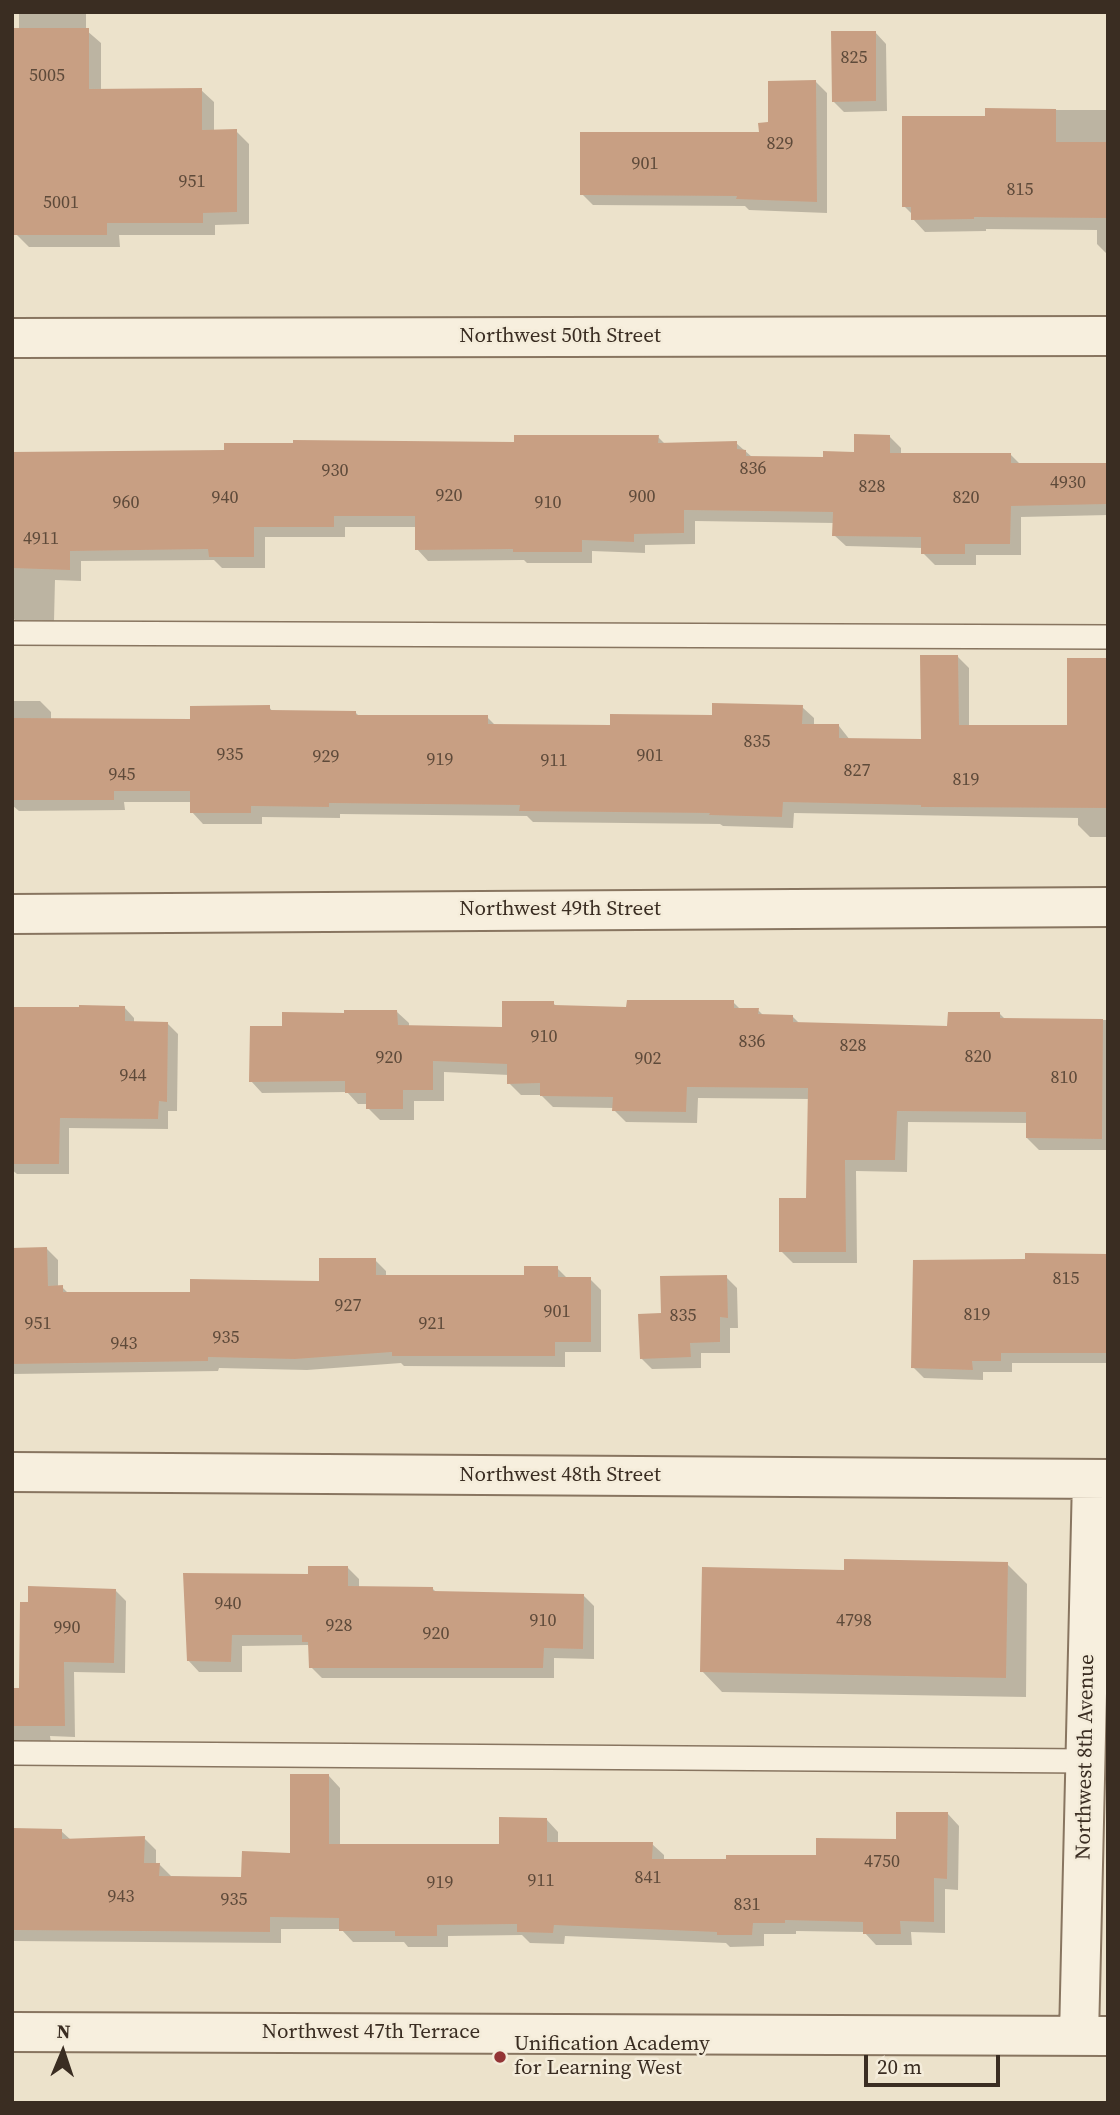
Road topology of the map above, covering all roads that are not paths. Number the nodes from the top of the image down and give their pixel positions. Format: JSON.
{"nodes":[{"id":1,"x":1108,"y":336,"type":"edge"},
{"id":2,"x":12,"y":338,"type":"edge"},
{"id":3,"x":12,"y":633,"type":"edge"},
{"id":4,"x":1108,"y":636,"type":"edge"},
{"id":5,"x":1108,"y":907,"type":"edge"},
{"id":6,"x":12,"y":914,"type":"edge"},
{"id":7,"x":12,"y":1472,"type":"edge"},
{"id":8,"x":1100,"y":1479,"type":"edge"},
{"id":9,"x":12,"y":1753,"type":"edge"},
{"id":10,"x":1086,"y":1761,"type":"junction"},
{"id":11,"x":12,"y":2032,"type":"edge"},
{"id":12,"x":1093,"y":2036,"type":"edge"}],
"edges":[{"from":1,"to":2,"type":"street","name":"Northwest 50th Street"},
{"from":3,"to":4,"type":"lane"},
{"from":5,"to":6,"type":"street","name":"Northwest 49th Street"},
{"from":7,"to":8,"type":"street","name":"Northwest 48th Street"},
{"from":8,"to":10,"type":"street","name":"Northwest 8th Avenue"},
{"from":9,"to":10,"type":"lane"},
{"from":10,"to":12,"type":"street","name":"Northwest 8th Avenue"},
{"from":11,"to":12,"type":"street","name":"Northwest 47th Terrace"}]}
